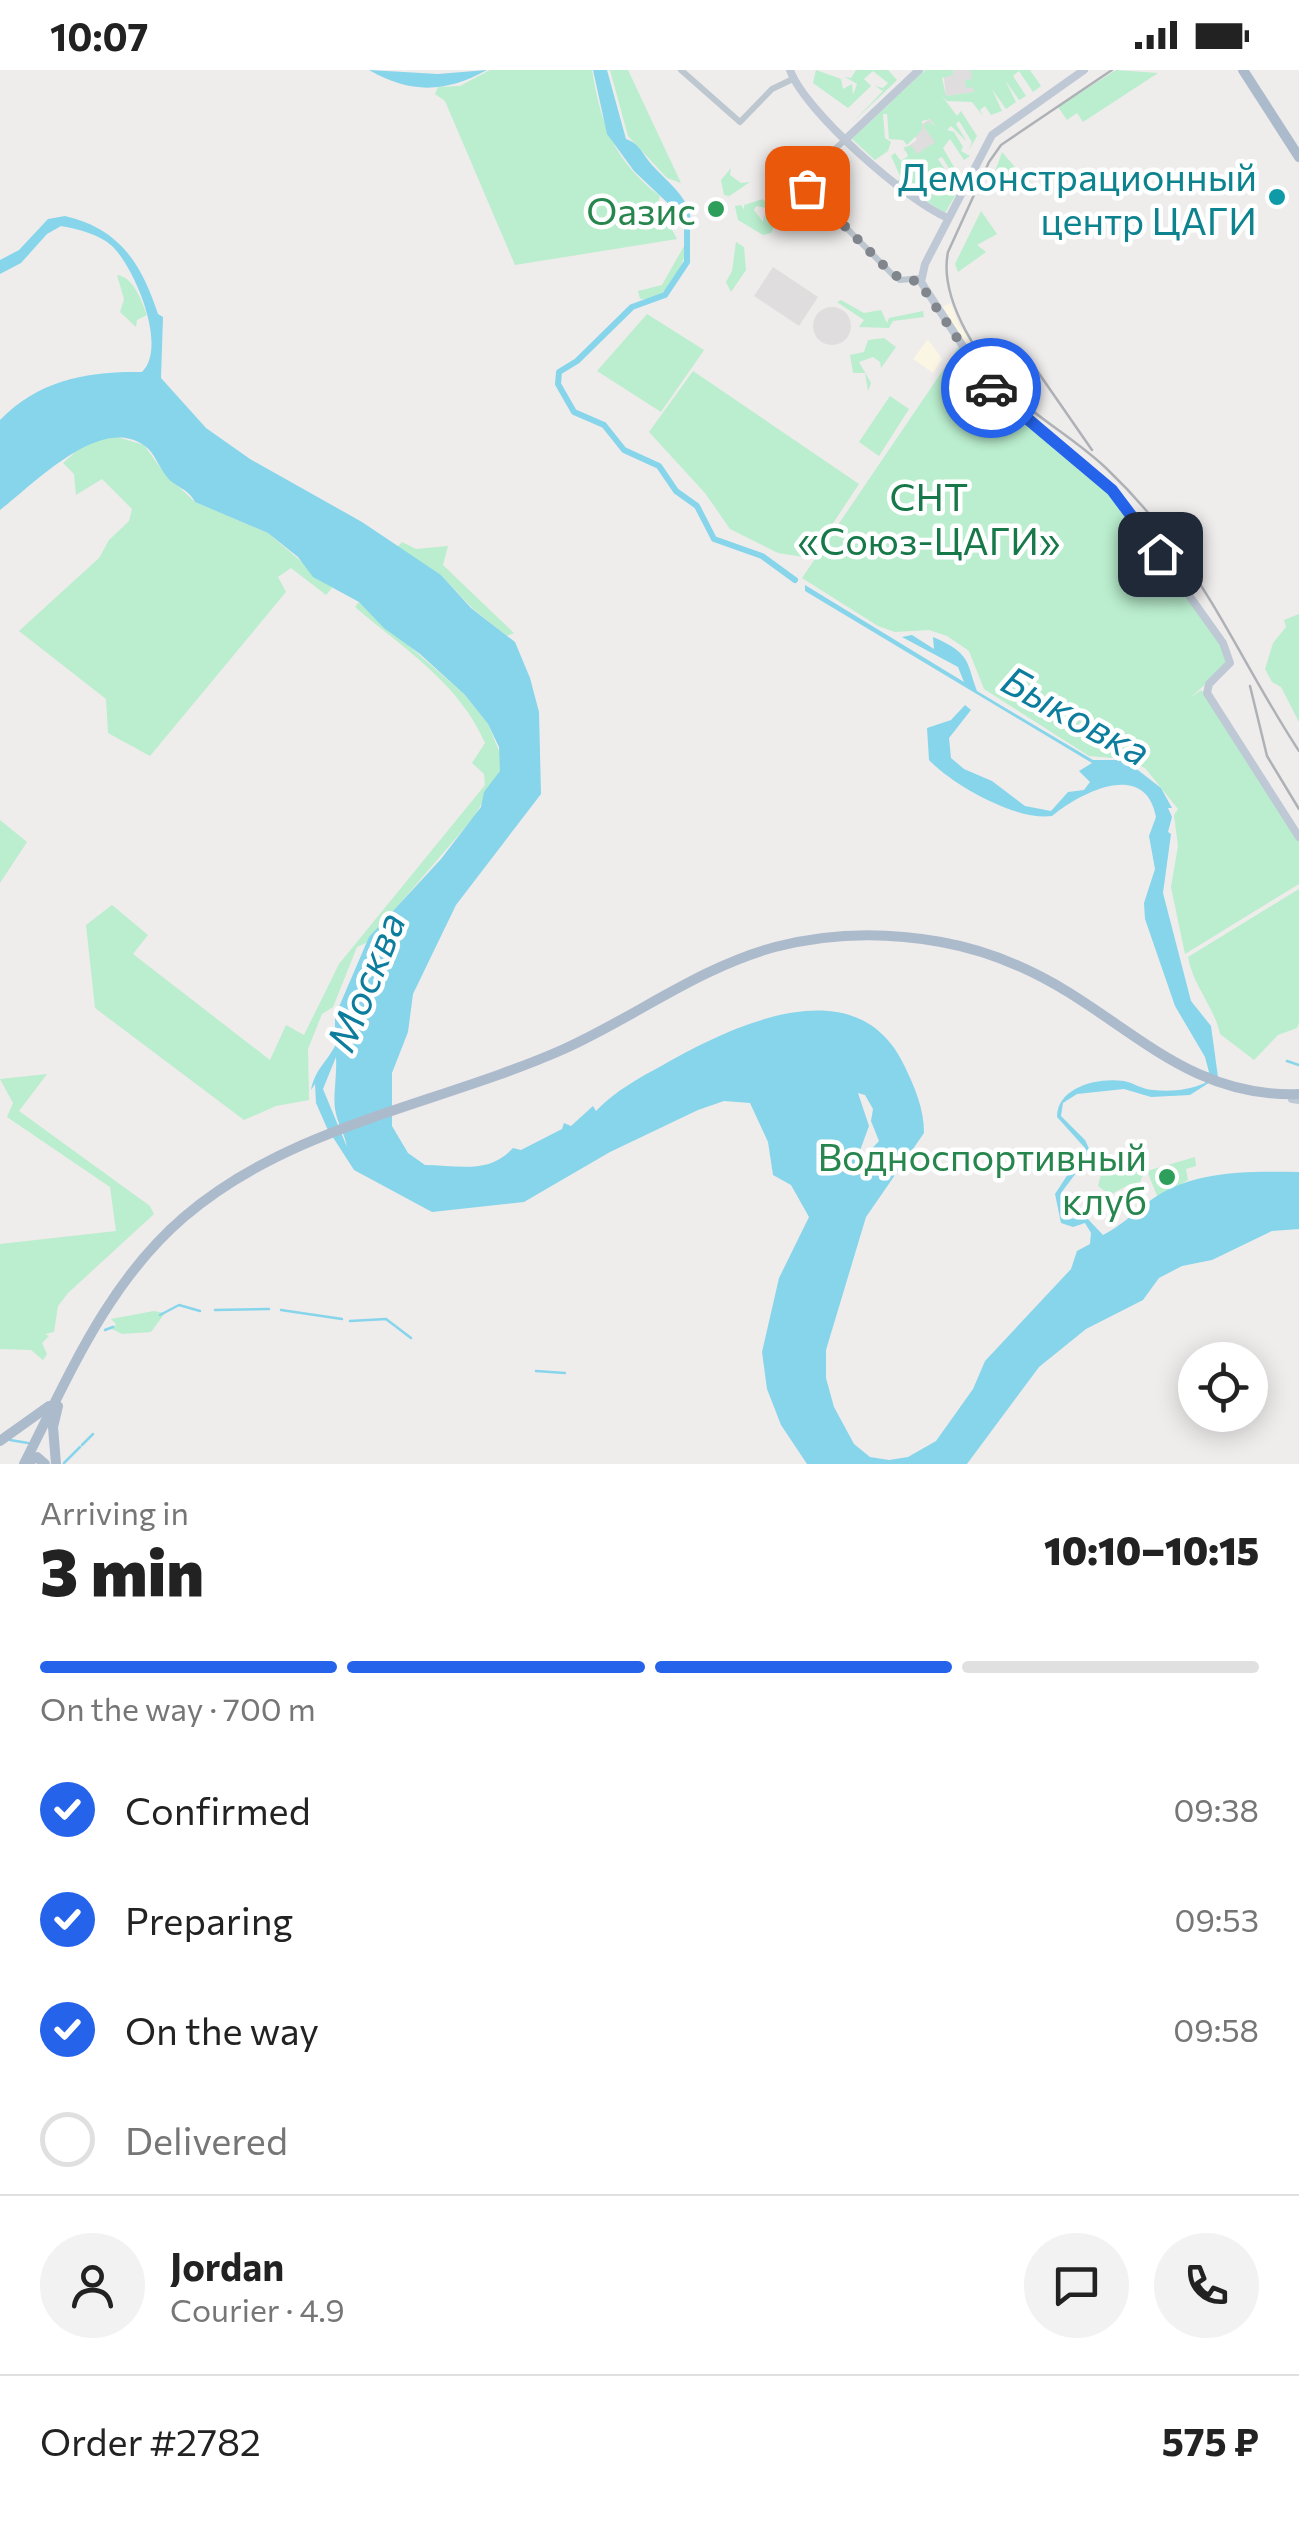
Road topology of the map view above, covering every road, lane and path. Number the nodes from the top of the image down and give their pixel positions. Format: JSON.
{"nodes":[{"id":1,"x":681,"y":70,"type":"edge"},
{"id":2,"x":918,"y":70,"type":"edge"},
{"id":3,"x":1084,"y":70,"type":"edge"},
{"id":4,"x":1243,"y":70,"type":"edge"},
{"id":5,"x":791,"y":74,"type":"edge"},
{"id":6,"x":847,"y":138,"type":"junction"},
{"id":7,"x":1299,"y":157,"type":"edge"},
{"id":8,"x":948,"y":218,"type":"junction"},
{"id":9,"x":919,"y":276,"type":"junction"},
{"id":10,"x":1299,"y":837,"type":"edge"},
{"id":11,"x":1296,"y":1096,"type":"edge"},
{"id":12,"x":61,"y":1393,"type":"junction"},
{"id":13,"x":0,"y":1441,"type":"edge"},
{"id":14,"x":25,"y":1464,"type":"edge"},
{"id":15,"x":45,"y":1464,"type":"edge"},
{"id":16,"x":56,"y":1464,"type":"edge"}],
"edges":[{"from":1,"to":5,"type":"street"},
{"from":2,"to":6,"type":"main road"},
{"from":3,"to":8,"type":"main road"},
{"from":4,"to":7,"type":"main road"},
{"from":5,"to":6,"type":"main road"},
{"from":6,"to":8,"type":"main road"},
{"from":6,"to":9,"type":"street"},
{"from":8,"to":9,"type":"main road"},
{"from":9,"to":10,"type":"main road"},
{"from":11,"to":12,"type":"main road"},
{"from":12,"to":13,"type":"main road"},
{"from":12,"to":14,"type":"main road"},
{"from":12,"to":16,"type":"main road"},
{"from":14,"to":15,"type":"main road"}]}
